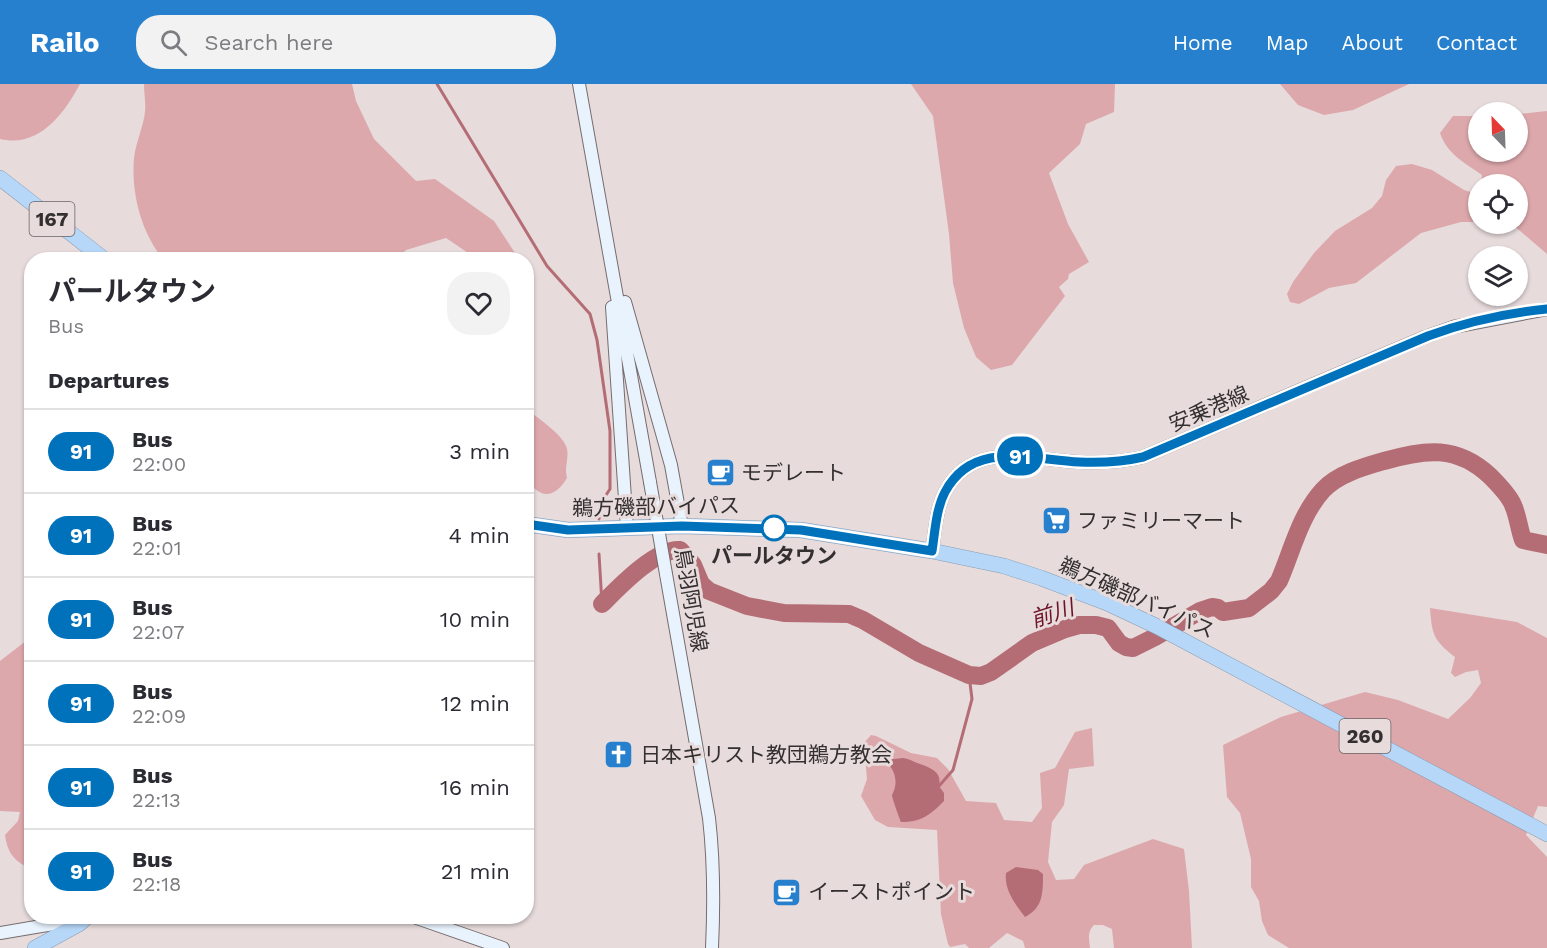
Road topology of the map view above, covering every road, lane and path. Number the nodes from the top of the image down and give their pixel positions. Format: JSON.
{"nodes":[{"id":1,"x":579,"y":84,"type":"edge"},
{"id":2,"x":0,"y":178,"type":"edge"},
{"id":3,"x":608,"y":243,"type":"junction"},
{"id":4,"x":95,"y":252,"type":"edge"},
{"id":5,"x":1547,"y":309,"type":"edge"},
{"id":6,"x":534,"y":525,"type":"edge"},
{"id":7,"x":682,"y":526,"type":"junction"},
{"id":8,"x":627,"y":528,"type":"junction"},
{"id":9,"x":932,"y":551,"type":"junction"},
{"id":10,"x":1547,"y":834,"type":"edge"},
{"id":11,"x":53,"y":924,"type":"edge"},
{"id":12,"x":76,"y":924,"type":"edge"},
{"id":13,"x":434,"y":924,"type":"edge"},
{"id":14,"x":0,"y":933,"type":"edge"},
{"id":15,"x":36,"y":948,"type":"edge"},
{"id":16,"x":503,"y":948,"type":"edge"},
{"id":17,"x":712,"y":948,"type":"edge"}],
"edges":[{"from":1,"to":3,"type":"main road","name":"鳥羽阿児線"},
{"from":2,"to":4,"type":"highway","number":"167"},
{"from":3,"to":7,"type":"main road"},
{"from":3,"to":8,"type":"main road"},
{"from":3,"to":17,"type":"main road","name":"鳥羽阿児線","bridge":true},
{"from":5,"to":9,"type":"main road","name":"安乗港線"},
{"from":6,"to":8,"type":"highway","name":"鵜方磯部バイパス","number":"260"},
{"from":7,"to":8,"type":"highway","name":"鵜方磯部バイパス","number":"260"},
{"from":7,"to":9,"type":"highway","name":"鵜方磯部バイパス","number":"260"},
{"from":9,"to":10,"type":"highway","name":"鵜方磯部バイパス","number":"260"},
{"from":11,"to":14,"type":"main road"},
{"from":12,"to":15,"type":"highway"},
{"from":13,"to":16,"type":"main road"}]}
